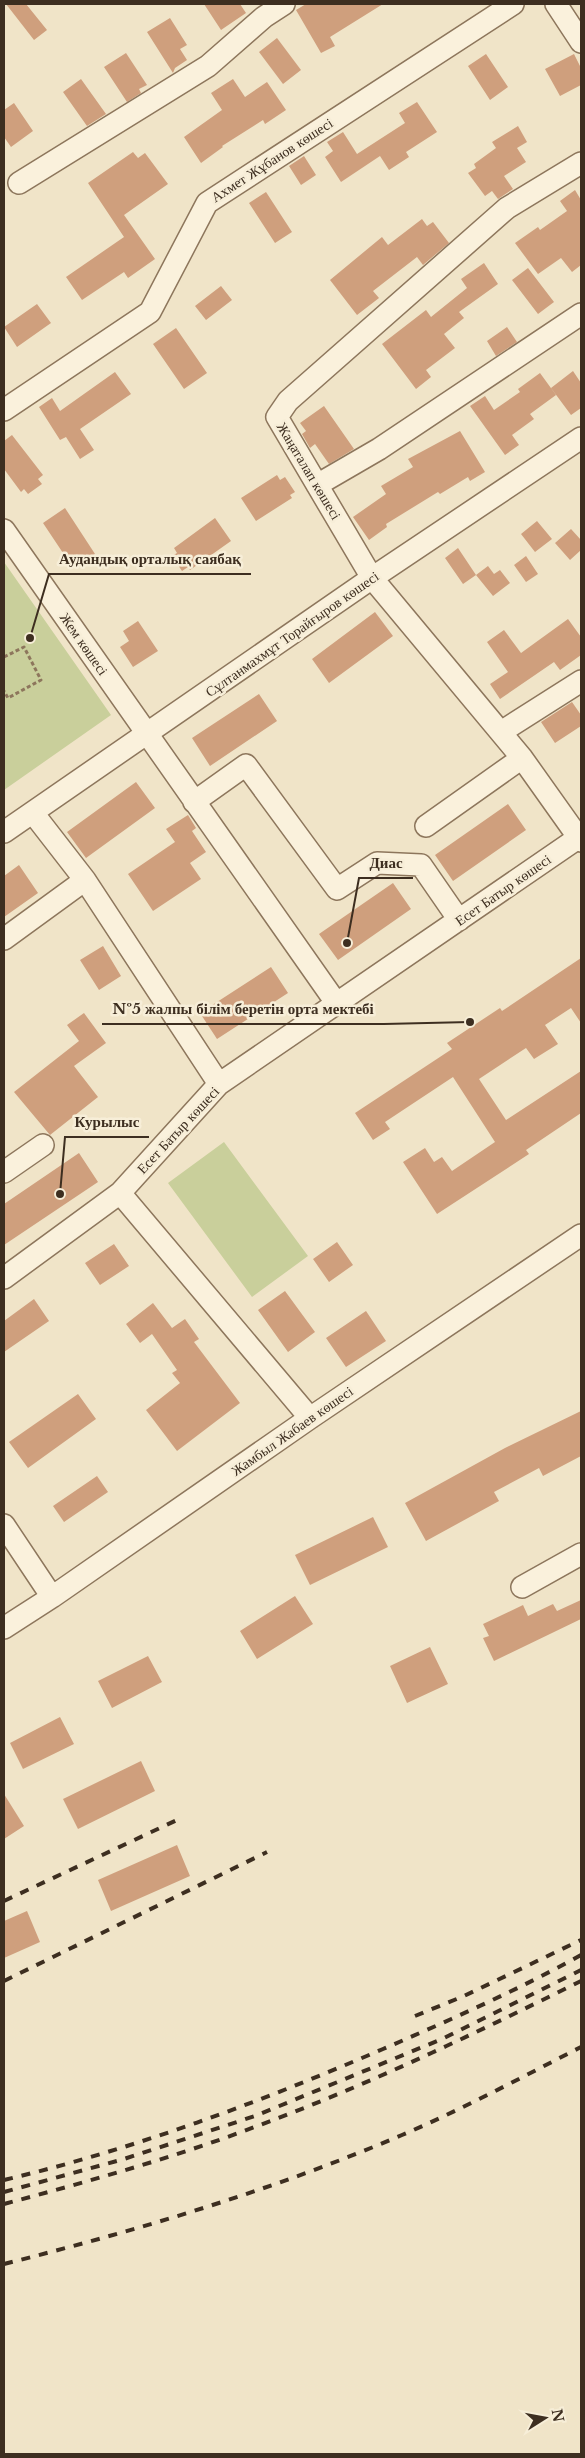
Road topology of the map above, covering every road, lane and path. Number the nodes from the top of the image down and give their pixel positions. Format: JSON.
{"nodes":[{"id":1,"x":284,"y":4,"type":"edge"},
{"id":2,"x":513,"y":4,"type":"edge"},
{"id":3,"x":556,"y":4,"type":"edge"},
{"id":4,"x":581,"y":42,"type":"edge"},
{"id":5,"x":581,"y":163,"type":"edge"},
{"id":6,"x":19,"y":183,"type":"dead end"},
{"id":7,"x":581,"y":314,"type":"edge"},
{"id":8,"x":4,"y":410,"type":"edge"},
{"id":9,"x":581,"y":438,"type":"edge"},
{"id":10,"x":317,"y":485,"type":"junction"},
{"id":11,"x":4,"y":530,"type":"edge"},
{"id":12,"x":372,"y":578,"type":"junction"},
{"id":13,"x":4,"y":657,"type":"edge"},
{"id":14,"x":581,"y":681,"type":"edge"},
{"id":15,"x":4,"y":691,"type":"edge"},
{"id":16,"x":501,"y":732,"type":"junction"},
{"id":17,"x":148,"y":734,"type":"junction"},
{"id":18,"x":522,"y":758,"type":"junction"},
{"id":19,"x":194,"y":802,"type":"junction"},
{"id":20,"x":33,"y":813,"type":"junction"},
{"id":21,"x":426,"y":826,"type":"dead end"},
{"id":22,"x":4,"y":832,"type":"edge"},
{"id":23,"x":580,"y":838,"type":"edge"},
{"id":24,"x":85,"y":880,"type":"junction"},
{"id":25,"x":459,"y":920,"type":"junction"},
{"id":26,"x":4,"y":939,"type":"edge"},
{"id":27,"x":337,"y":1004,"type":"junction"},
{"id":28,"x":220,"y":1084,"type":"junction"},
{"id":29,"x":43,"y":1145,"type":"dead end"},
{"id":30,"x":4,"y":1172,"type":"edge"},
{"id":31,"x":120,"y":1192,"type":"junction"},
{"id":32,"x":581,"y":1234,"type":"edge"},
{"id":33,"x":4,"y":1278,"type":"edge"},
{"id":34,"x":310,"y":1418,"type":"junction"},
{"id":35,"x":4,"y":1525,"type":"edge"},
{"id":36,"x":581,"y":1554,"type":"edge"},
{"id":37,"x":522,"y":1587,"type":"dead end"},
{"id":38,"x":52,"y":1597,"type":"junction"},
{"id":39,"x":4,"y":1628,"type":"edge"}],
"edges":[{"from":1,"to":6,"type":"street"},
{"from":2,"to":8,"type":"street","name":"Ахмет Жұбанов көшесі"},
{"from":3,"to":4,"type":"street"},
{"from":5,"to":10,"type":"street","name":"Жаңаталап көшесі"},
{"from":7,"to":10,"type":"street"},
{"from":9,"to":12,"type":"street","name":"Сұлтанмахмұт Торайғыров көшесі"},
{"from":10,"to":12,"type":"street","name":"Жаңаталап көшесі"},
{"from":11,"to":17,"type":"street","name":"Жем көшесі"},
{"from":12,"to":16,"type":"street","name":"Жаңаталап көшесі"},
{"from":12,"to":17,"type":"street","name":"Сұлтанмахмұт Торайғыров көшесі"},
{"from":13,"to":15,"type":"path"},
{"from":14,"to":16,"type":"street"},
{"from":16,"to":18,"type":"street","name":"Жаңаталап көшесі"},
{"from":17,"to":19,"type":"street","name":"Жем көшесі"},
{"from":17,"to":20,"type":"street","name":"Сұлтанмахмұт Торайғыров көшесі"},
{"from":18,"to":21,"type":"street"},
{"from":18,"to":23,"type":"street","name":"Жаңаталап көшесі"},
{"from":19,"to":25,"type":"street"},
{"from":19,"to":27,"type":"street","name":"Жем көшесі"},
{"from":20,"to":22,"type":"street","name":"Сұлтанмахмұт Торайғыров көшесі"},
{"from":20,"to":24,"type":"street"},
{"from":23,"to":25,"type":"street","name":"Есет Батыр көшесі"},
{"from":24,"to":26,"type":"street"},
{"from":24,"to":28,"type":"street"},
{"from":25,"to":27,"type":"street","name":"Есет Батыр көшесі"},
{"from":27,"to":28,"type":"street","name":"Есет Батыр көшесі"},
{"from":28,"to":31,"type":"street","name":"Есет Батыр көшесі"},
{"from":29,"to":30,"type":"street"},
{"from":31,"to":33,"type":"street","name":"Есет Батыр көшесі"},
{"from":31,"to":34,"type":"street"},
{"from":32,"to":34,"type":"street","name":"Жамбыл Жабаев көшесі"},
{"from":34,"to":38,"type":"street","name":"Жамбыл Жабаев көшесі"},
{"from":35,"to":38,"type":"street"},
{"from":36,"to":37,"type":"street"},
{"from":38,"to":39,"type":"street","name":"Жамбыл Жабаев көшесі"}]}
